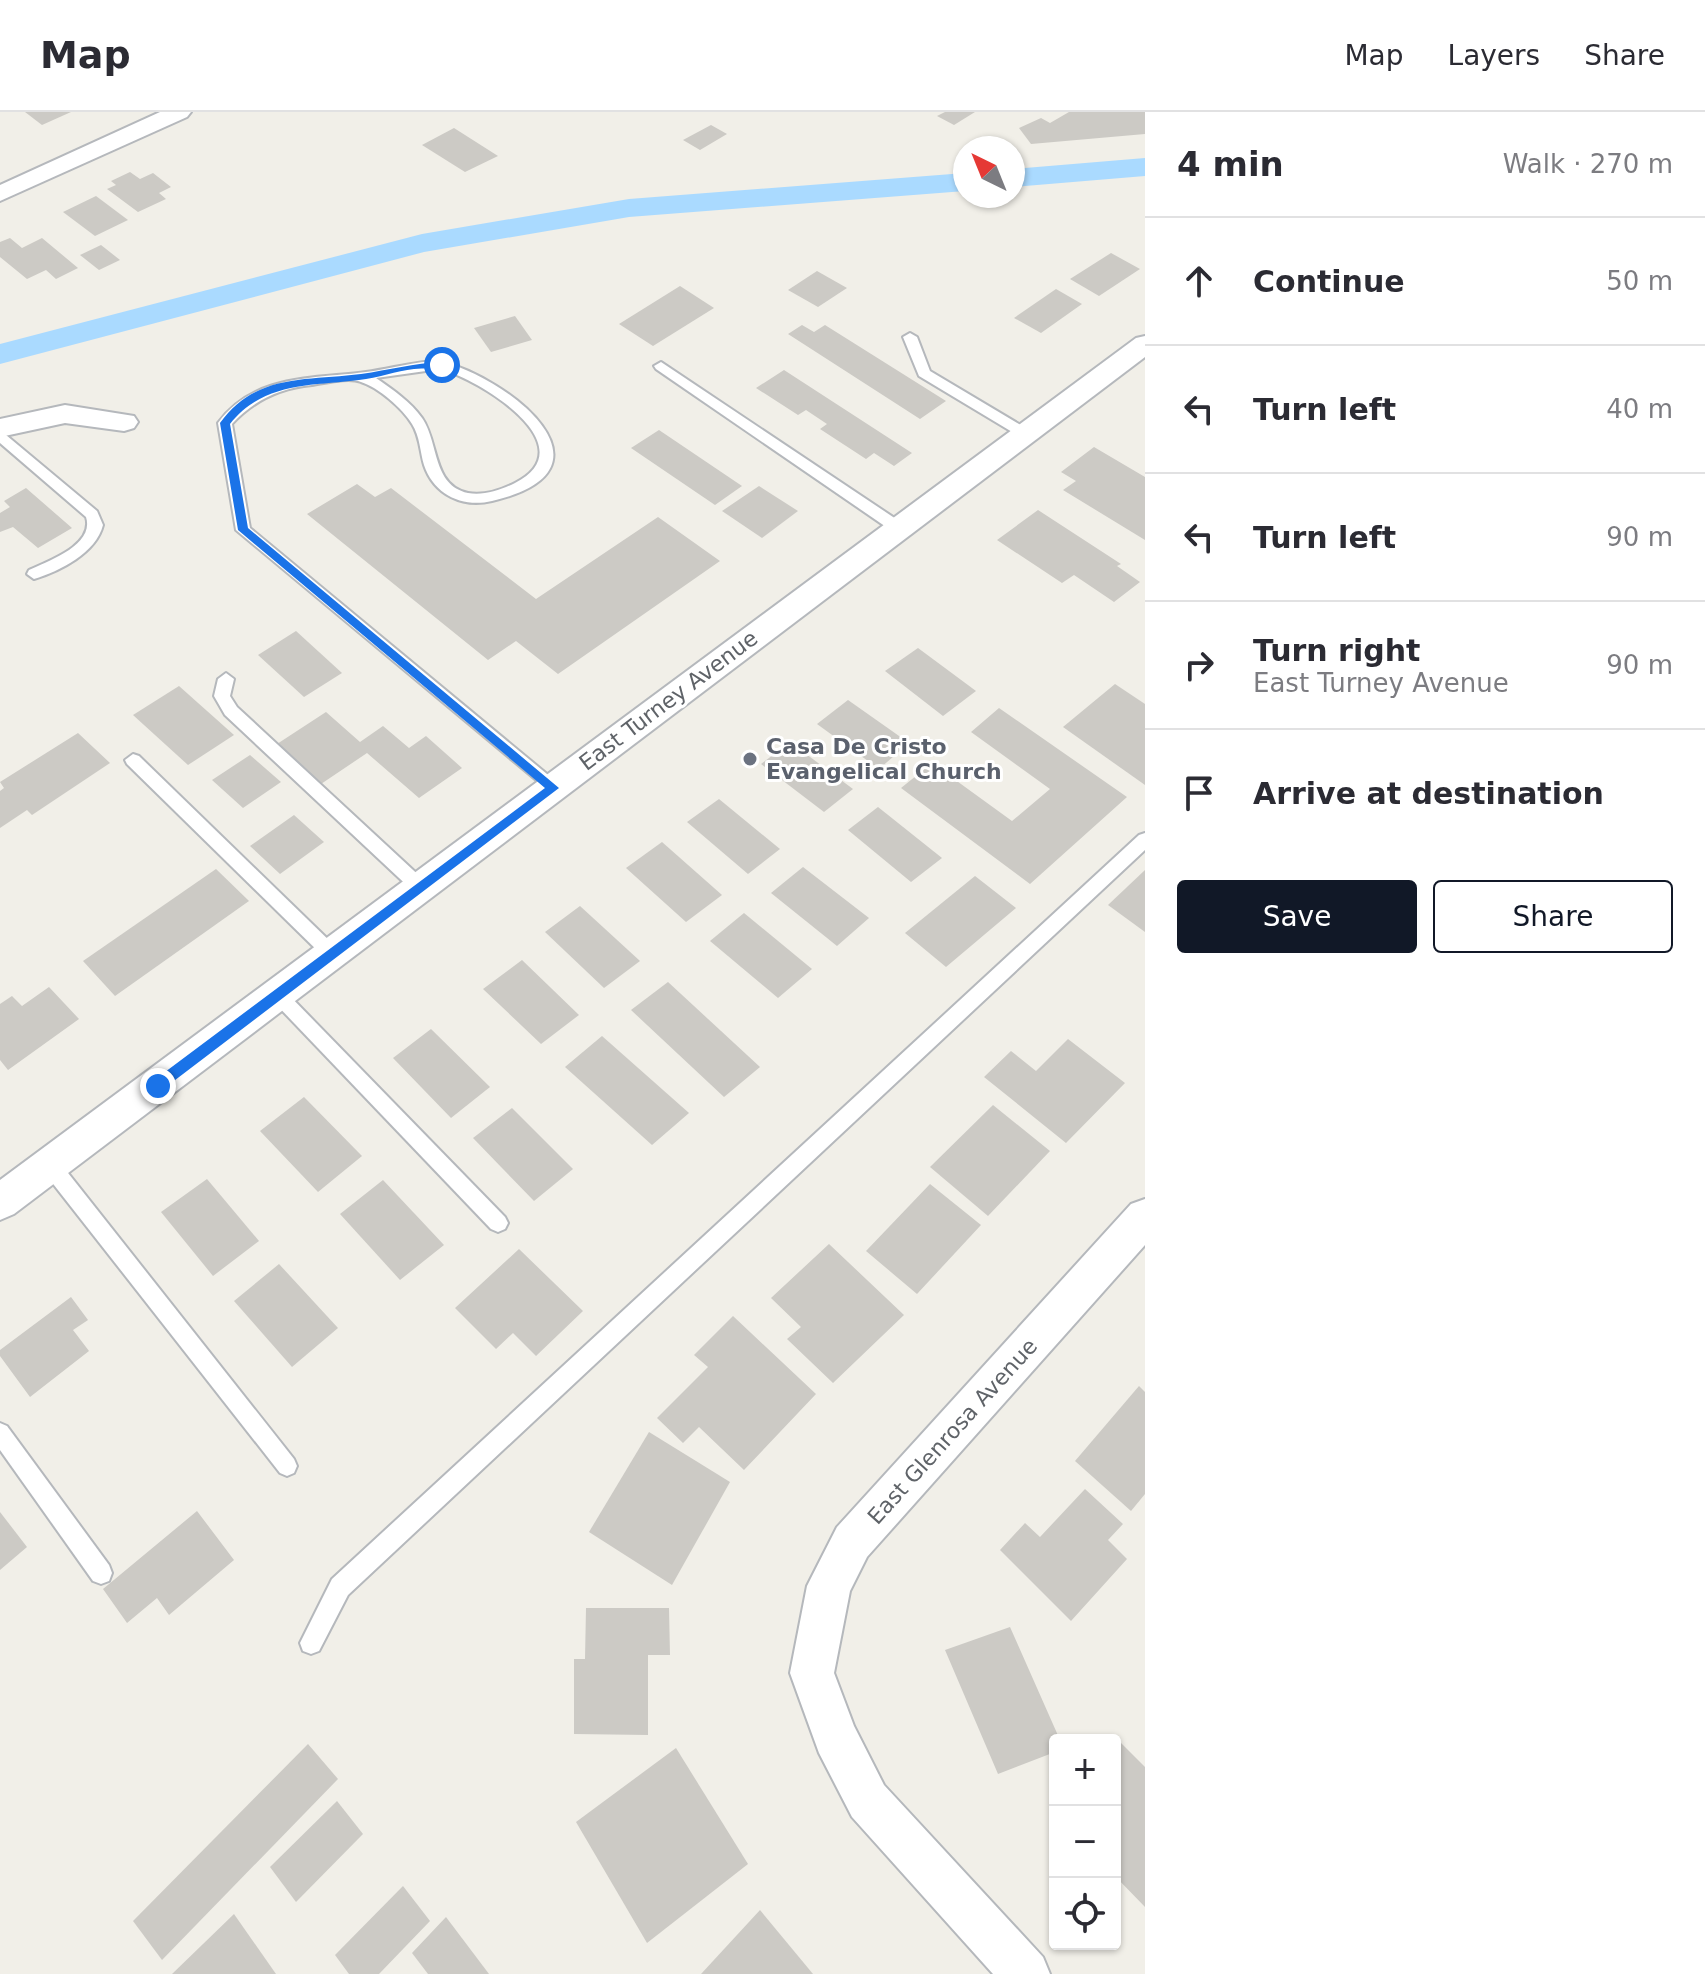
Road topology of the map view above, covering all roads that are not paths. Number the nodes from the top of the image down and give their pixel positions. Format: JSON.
{"nodes":[{"id":1,"x":179,"y":112,"type":"edge"},
{"id":2,"x":0,"y":194,"type":"edge"},
{"id":3,"x":910,"y":337,"type":"dead end"},
{"id":4,"x":1145,"y":344,"type":"edge"},
{"id":5,"x":661,"y":366,"type":"dead end"},
{"id":6,"x":362,"y":377,"type":"junction"},
{"id":7,"x":124,"y":422,"type":"dead end"},
{"id":8,"x":0,"y":428,"type":"edge"},
{"id":9,"x":1024,"y":433,"type":"junction"},
{"id":10,"x":0,"y":435,"type":"edge"},
{"id":11,"x":897,"y":527,"type":"junction"},
{"id":12,"x":34,"y":574,"type":"dead end"},
{"id":13,"x":226,"y":679,"type":"dead end"},
{"id":14,"x":133,"y":760,"type":"dead end"},
{"id":15,"x":553,"y":788,"type":"junction"},
{"id":16,"x":1145,"y":840,"type":"edge"},
{"id":17,"x":420,"y":887,"type":"junction"},
{"id":18,"x":332,"y":954,"type":"junction"},
{"id":19,"x":278,"y":995,"type":"junction"},
{"id":20,"x":50,"y":1165,"type":"junction"},
{"id":21,"x":0,"y":1202,"type":"edge"},
{"id":22,"x":1145,"y":1217,"type":"edge"},
{"id":23,"x":498,"y":1223,"type":"dead end"},
{"id":24,"x":0,"y":1433,"type":"edge"},
{"id":25,"x":287,"y":1466,"type":"dead end"},
{"id":26,"x":101,"y":1573,"type":"dead end"},
{"id":27,"x":311,"y":1643,"type":"dead end"},
{"id":28,"x":1026,"y":1974,"type":"edge"}],
"edges":[{"from":1,"to":2,"type":"street"},
{"from":3,"to":9,"type":"lane"},
{"from":4,"to":9,"type":"street","name":"East Turney Avenue"},
{"from":5,"to":11,"type":"lane"},
{"from":6,"to":6,"type":"lane"},
{"from":6,"to":15,"type":"lane"},
{"from":7,"to":8,"type":"street"},
{"from":9,"to":11,"type":"street","name":"East Turney Avenue"},
{"from":10,"to":12,"type":"lane"},
{"from":11,"to":15,"type":"street","name":"East Turney Avenue"},
{"from":13,"to":17,"type":"lane"},
{"from":14,"to":18,"type":"lane"},
{"from":15,"to":17,"type":"street","name":"East Turney Avenue"},
{"from":16,"to":27,"type":"lane"},
{"from":17,"to":18,"type":"street","name":"East Turney Avenue"},
{"from":18,"to":19,"type":"street","name":"East Turney Avenue"},
{"from":19,"to":20,"type":"street","name":"East Turney Avenue"},
{"from":19,"to":23,"type":"lane"},
{"from":20,"to":21,"type":"street","name":"East Turney Avenue"},
{"from":20,"to":25,"type":"lane"},
{"from":22,"to":28,"type":"street","name":"East Glenrosa Avenue"},
{"from":24,"to":26,"type":"lane"}]}
